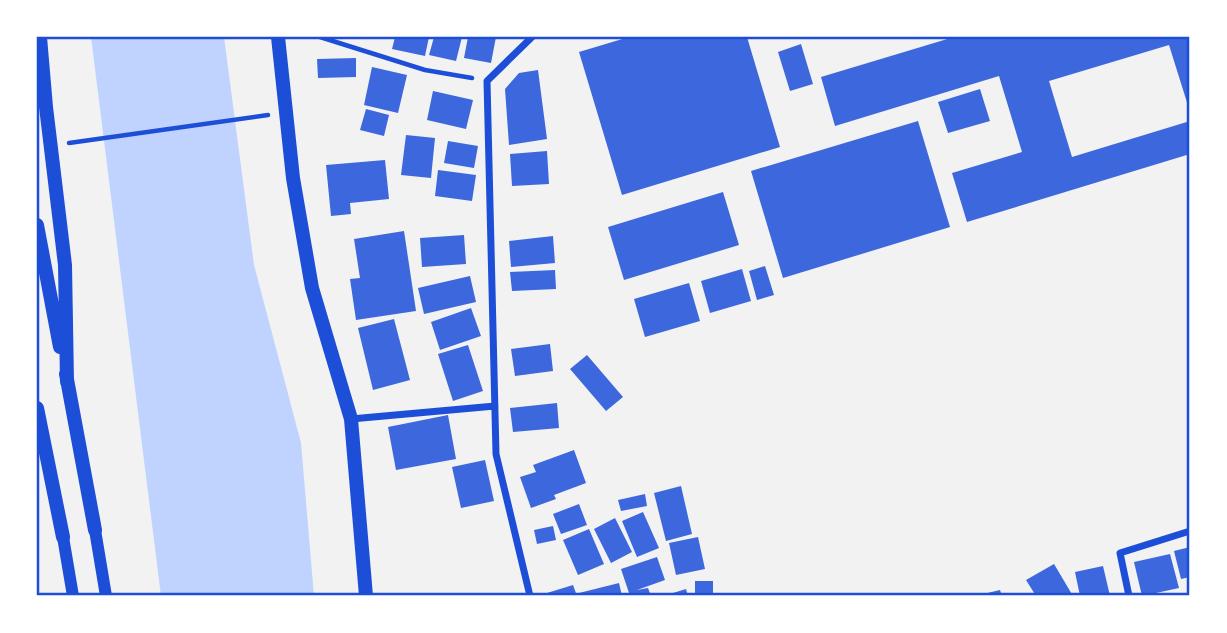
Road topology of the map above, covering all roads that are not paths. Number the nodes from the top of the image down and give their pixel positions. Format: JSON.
{"nodes":[{"id":1,"x":40,"y":37,"type":"edge"},
{"id":2,"x":278,"y":37,"type":"edge"},
{"id":3,"x":532,"y":37,"type":"edge"},
{"id":4,"x":37,"y":225,"type":"edge"},
{"id":5,"x":67,"y":382,"type":"junction"},
{"id":6,"x":495,"y":406,"type":"junction"},
{"id":7,"x":37,"y":408,"type":"edge"},
{"id":8,"x":351,"y":419,"type":"junction"},
{"id":9,"x":95,"y":530,"type":"joint"},
{"id":10,"x":1190,"y":531,"type":"edge"},
{"id":11,"x":63,"y":537,"type":"joint"},
{"id":12,"x":74,"y":596,"type":"edge"},
{"id":13,"x":106,"y":596,"type":"edge"},
{"id":14,"x":366,"y":596,"type":"edge"},
{"id":15,"x":530,"y":596,"type":"edge"},
{"id":16,"x":1129,"y":596,"type":"edge"}],
"edges":[{"from":1,"to":5,"type":"main road"},
{"from":2,"to":8,"type":"main road"},
{"from":3,"to":6,"type":"street"},
{"from":4,"to":5,"type":"main road"},
{"from":5,"to":9,"type":"main road"},
{"from":6,"to":8,"type":"street"},
{"from":6,"to":15,"type":"street"},
{"from":7,"to":11,"type":"main road"},
{"from":8,"to":14,"type":"main road"},
{"from":9,"to":13,"type":"street"},
{"from":10,"to":16,"type":"street"},
{"from":11,"to":12,"type":"street"}]}
